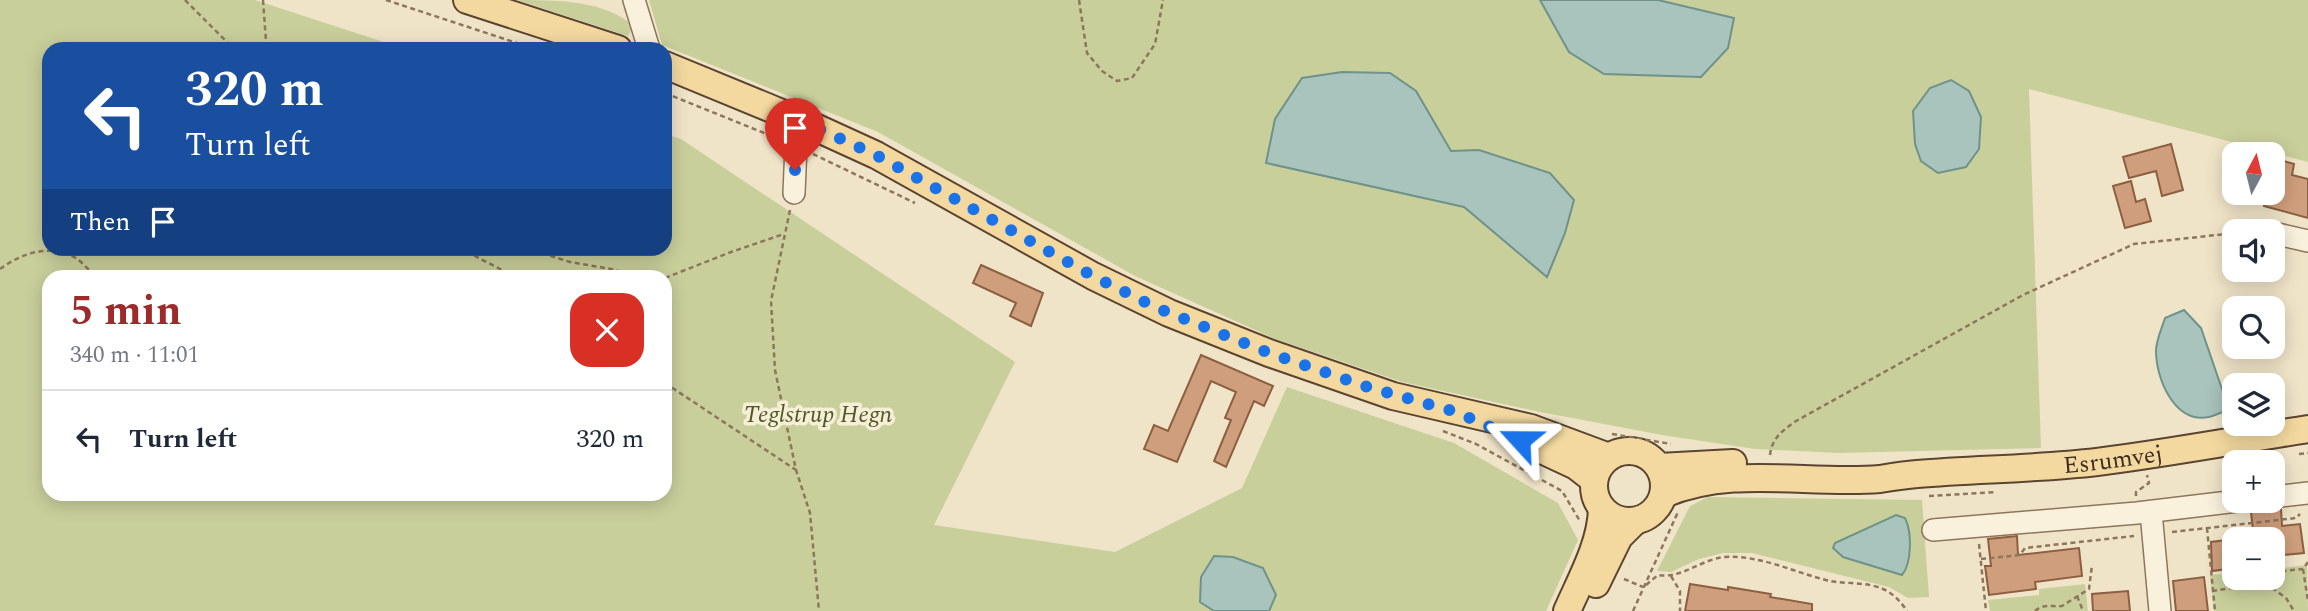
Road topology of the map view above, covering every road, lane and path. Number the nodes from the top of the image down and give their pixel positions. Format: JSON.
{"nodes":[{"id":1,"x":185,"y":0,"type":"edge"},
{"id":2,"x":262,"y":0,"type":"edge"},
{"id":3,"x":386,"y":0,"type":"edge"},
{"id":4,"x":467,"y":0,"type":"edge"},
{"id":5,"x":634,"y":0,"type":"edge"},
{"id":6,"x":1079,"y":0,"type":"edge"},
{"id":7,"x":1163,"y":0,"type":"edge"},
{"id":8,"x":227,"y":42,"type":"edge"},
{"id":9,"x":266,"y":42,"type":"edge"},
{"id":10,"x":514,"y":42,"type":"edge"},
{"id":11,"x":596,"y":42,"type":"edge"},
{"id":12,"x":647,"y":42,"type":"edge"},
{"id":13,"x":672,"y":69,"type":"edge"},
{"id":14,"x":672,"y":95,"type":"edge"},
{"id":15,"x":801,"y":134,"type":"junction"},
{"id":16,"x":794,"y":193,"type":"joint"},
{"id":17,"x":784,"y":234,"type":"junction"},
{"id":18,"x":2222,"y":234,"type":"edge"},
{"id":19,"x":2285,"y":236,"type":"edge"},
{"id":20,"x":2308,"y":241,"type":"edge"},
{"id":21,"x":42,"y":251,"type":"edge"},
{"id":22,"x":70,"y":256,"type":"edge"},
{"id":23,"x":475,"y":256,"type":"edge"},
{"id":24,"x":551,"y":256,"type":"edge"},
{"id":25,"x":0,"y":269,"type":"edge"},
{"id":26,"x":89,"y":270,"type":"edge"},
{"id":27,"x":502,"y":270,"type":"edge"},
{"id":28,"x":615,"y":270,"type":"edge"},
{"id":29,"x":672,"y":275,"type":"edge"},
{"id":30,"x":672,"y":388,"type":"edge"},
{"id":31,"x":1456,"y":412,"type":"junction"},
{"id":32,"x":2308,"y":429,"type":"edge"},
{"id":33,"x":1673,"y":444,"type":"dead end"},
{"id":34,"x":1607,"y":445,"type":"junction"},
{"id":35,"x":1770,"y":458,"type":"dead end"},
{"id":36,"x":1659,"y":467,"type":"junction"},
{"id":37,"x":796,"y":470,"type":"junction"},
{"id":38,"x":1916,"y":474,"type":"junction"},
{"id":39,"x":1541,"y":479,"type":"dead end"},
{"id":40,"x":1594,"y":481,"type":"junction"},
{"id":41,"x":2308,"y":493,"type":"edge"},
{"id":42,"x":1664,"y":494,"type":"junction"},
{"id":43,"x":2285,"y":496,"type":"edge"},
{"id":44,"x":2222,"y":503,"type":"edge"},
{"id":45,"x":1602,"y":509,"type":"junction"},
{"id":46,"x":2151,"y":512,"type":"junction"},
{"id":47,"x":1635,"y":521,"type":"junction"},
{"id":48,"x":1977,"y":527,"type":"junction"},
{"id":49,"x":2207,"y":528,"type":"dead end"},
{"id":50,"x":1583,"y":529,"type":"dead end"},
{"id":51,"x":1933,"y":530,"type":"dead end"},
{"id":52,"x":2308,"y":562,"type":"edge"},
{"id":53,"x":2092,"y":565,"type":"dead end"},
{"id":54,"x":2303,"y":569,"type":"junction"},
{"id":55,"x":2285,"y":571,"type":"edge"},
{"id":56,"x":1671,"y":576,"type":"junction"},
{"id":57,"x":1619,"y":577,"type":"dead end"},
{"id":58,"x":1643,"y":587,"type":"junction"},
{"id":59,"x":2222,"y":589,"type":"edge"},
{"id":60,"x":2275,"y":590,"type":"edge"},
{"id":61,"x":2212,"y":591,"type":"junction"},
{"id":62,"x":2077,"y":596,"type":"junction"},
{"id":63,"x":2308,"y":601,"type":"edge"},
{"id":64,"x":2062,"y":609,"type":"edge"},
{"id":65,"x":819,"y":611,"type":"edge"},
{"id":66,"x":1567,"y":611,"type":"edge"},
{"id":67,"x":1583,"y":611,"type":"edge"},
{"id":68,"x":1633,"y":611,"type":"edge"},
{"id":69,"x":1680,"y":611,"type":"edge"},
{"id":70,"x":1907,"y":611,"type":"edge"},
{"id":71,"x":1986,"y":611,"type":"edge"},
{"id":72,"x":2035,"y":611,"type":"edge"},
{"id":73,"x":2083,"y":611,"type":"edge"},
{"id":74,"x":2160,"y":611,"type":"edge"},
{"id":75,"x":2215,"y":611,"type":"edge"},
{"id":76,"x":2294,"y":611,"type":"edge"}],
"edges":[{"from":1,"to":8,"type":"path"},
{"from":2,"to":9,"type":"path"},
{"from":3,"to":10,"type":"path"},
{"from":4,"to":11,"type":"main road"},
{"from":5,"to":12,"type":"street"},
{"from":6,"to":7,"type":"path"},
{"from":13,"to":15,"type":"main road"},
{"from":14,"to":15,"type":"path"},
{"from":15,"to":16,"type":"street"},
{"from":15,"to":31,"type":"main road"},
{"from":16,"to":17,"type":"path"},
{"from":17,"to":29,"type":"path"},
{"from":17,"to":37,"type":"path"},
{"from":18,"to":35,"type":"path"},
{"from":19,"to":20,"type":"street"},
{"from":21,"to":25,"type":"path"},
{"from":22,"to":26,"type":"path"},
{"from":23,"to":27,"type":"path"},
{"from":24,"to":28,"type":"path"},
{"from":30,"to":37,"type":"path"},
{"from":31,"to":34,"type":"main road"},
{"from":31,"to":40,"type":"main road"},
{"from":32,"to":38,"type":"main road","name":"Esrumvej"},
{"from":33,"to":34,"type":"path"},
{"from":34,"to":36,"type":"main road"},
{"from":34,"to":40,"type":"main road"},
{"from":36,"to":38,"type":"main road","name":"Esrumvej"},
{"from":36,"to":42,"type":"main road"},
{"from":37,"to":65,"type":"path"},
{"from":38,"to":42,"type":"main road","name":"Esrumvej"},
{"from":39,"to":50,"type":"path"},
{"from":40,"to":45,"type":"main road"},
{"from":41,"to":43,"type":"street"},
{"from":42,"to":47,"type":"main road"},
{"from":44,"to":46,"type":"street"},
{"from":45,"to":47,"type":"main road"},
{"from":45,"to":66,"type":"main road"},
{"from":46,"to":48,"type":"street"},
{"from":46,"to":74,"type":"street"},
{"from":47,"to":67,"type":"main road"},
{"from":48,"to":51,"type":"street"},
{"from":48,"to":71,"type":"path"},
{"from":49,"to":61,"type":"path"},
{"from":52,"to":54,"type":"path"},
{"from":53,"to":62,"type":"path"},
{"from":54,"to":55,"type":"path"},
{"from":54,"to":63,"type":"path"},
{"from":56,"to":58,"type":"path"},
{"from":56,"to":69,"type":"path"},
{"from":56,"to":70,"type":"path"},
{"from":57,"to":58,"type":"path"},
{"from":58,"to":68,"type":"path"},
{"from":59,"to":61,"type":"path"},
{"from":60,"to":76,"type":"path"},
{"from":61,"to":75,"type":"path"},
{"from":62,"to":64,"type":"path"},
{"from":62,"to":73,"type":"path"},
{"from":64,"to":72,"type":"path"}]}
